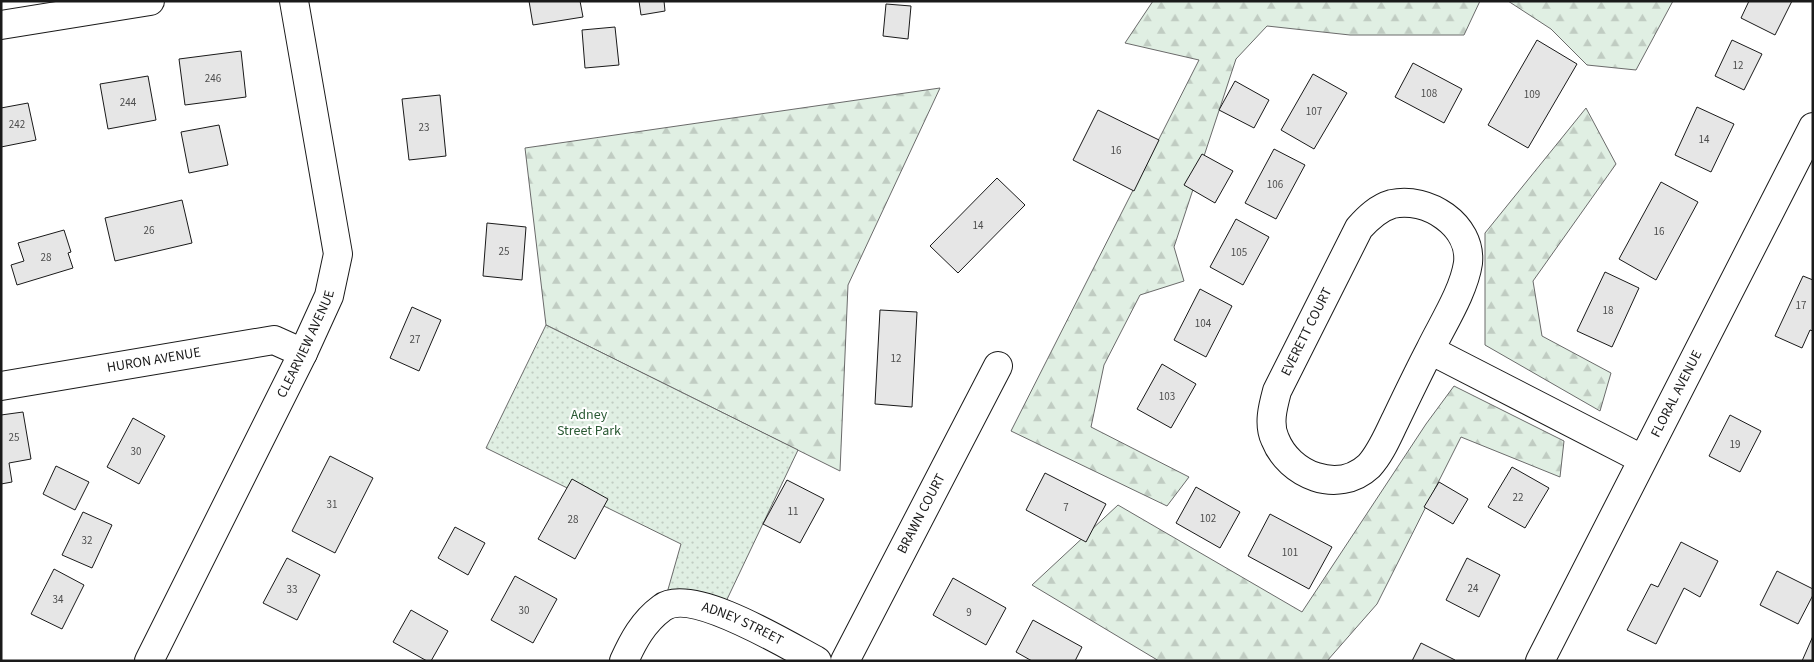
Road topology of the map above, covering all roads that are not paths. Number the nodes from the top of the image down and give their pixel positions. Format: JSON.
{"nodes":[{"id":1,"x":150,"y":1,"type":"edge"},
{"id":2,"x":294,"y":1,"type":"edge"},
{"id":3,"x":1,"y":25,"type":"edge"},
{"id":4,"x":1813,"y":126,"type":"edge"},
{"id":5,"x":1430,"y":350,"type":"junction"},
{"id":6,"x":303,"y":353,"type":"junction"},
{"id":7,"x":998,"y":366,"type":"dead end"},
{"id":8,"x":1,"y":386,"type":"edge"},
{"id":9,"x":1642,"y":459,"type":"junction"},
{"id":10,"x":149,"y":661,"type":"edge"},
{"id":11,"x":624,"y":661,"type":"edge"},
{"id":12,"x":817,"y":661,"type":"edge"},
{"id":13,"x":845,"y":661,"type":"edge"},
{"id":14,"x":1540,"y":661,"type":"edge"}],
"edges":[{"from":1,"to":3,"type":"street"},
{"from":2,"to":6,"type":"street","name":"CLEARVIEW AVENUE"},
{"from":4,"to":9,"type":"street","name":"FLORAL AVENUE"},
{"from":5,"to":5,"type":"street","name":"EVERETT COURT"},
{"from":5,"to":9,"type":"street"},
{"from":6,"to":8,"type":"street","name":"HURON AVENUE"},
{"from":6,"to":10,"type":"street","name":"CLEARVIEW AVENUE"},
{"from":7,"to":13,"type":"street","name":"BRAWN COURT"},
{"from":9,"to":14,"type":"street","name":"FLORAL AVENUE"},
{"from":11,"to":12,"type":"street","name":"ADNEY STREET"}]}
